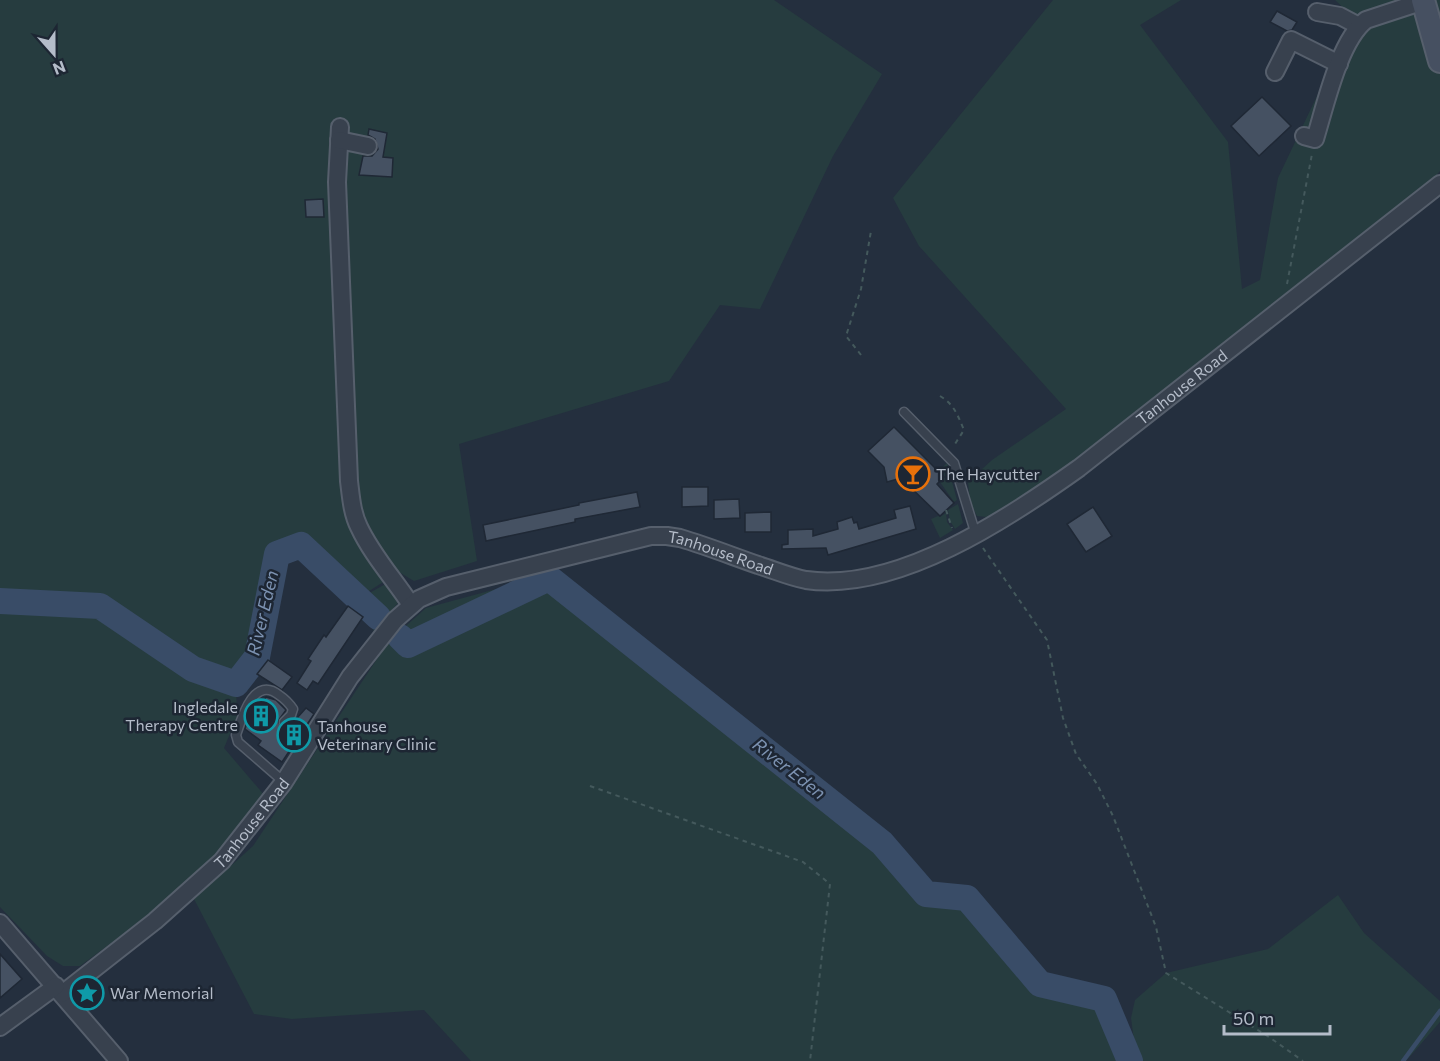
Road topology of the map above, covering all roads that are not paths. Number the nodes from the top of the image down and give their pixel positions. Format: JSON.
{"nodes":[{"id":1,"x":1424,"y":0,"type":"edge"},
{"id":2,"x":1317,"y":12,"type":"dead end"},
{"id":3,"x":1359,"y":26,"type":"junction"},
{"id":4,"x":1440,"y":61,"type":"edge"},
{"id":5,"x":1339,"y":64,"type":"junction"},
{"id":6,"x":1275,"y":72,"type":"dead end"},
{"id":7,"x":1310,"y":138,"type":"road end"},
{"id":8,"x":368,"y":146,"type":"dead end"},
{"id":9,"x":1440,"y":184,"type":"edge"},
{"id":10,"x":904,"y":412,"type":"dead end"},
{"id":11,"x":976,"y":534,"type":"junction"},
{"id":12,"x":411,"y":605,"type":"junction"},
{"id":13,"x":284,"y":722,"type":"dead end"},
{"id":14,"x":284,"y":782,"type":"junction"},
{"id":15,"x":0,"y":923,"type":"edge"},
{"id":16,"x":59,"y":990,"type":"junction"},
{"id":17,"x":0,"y":1028,"type":"edge"},
{"id":18,"x":119,"y":1061,"type":"edge"}],
"edges":[{"from":1,"to":3,"type":"street"},
{"from":1,"to":4,"type":"street"},
{"from":2,"to":3,"type":"street"},
{"from":3,"to":5,"type":"street"},
{"from":5,"to":6,"type":"street"},
{"from":5,"to":7,"type":"street"},
{"from":8,"to":12,"type":"street"},
{"from":9,"to":11,"type":"street","name":"Tanhouse Road"},
{"from":10,"to":11,"type":"lane"},
{"from":11,"to":12,"type":"street","name":"Tanhouse Road"},
{"from":12,"to":14,"type":"street","name":"Tanhouse Road"},
{"from":13,"to":14,"type":"lane"},
{"from":14,"to":16,"type":"street","name":"Tanhouse Road"},
{"from":15,"to":16,"type":"street"},
{"from":16,"to":17,"type":"street","name":"Tanhouse Road"},
{"from":16,"to":18,"type":"street"}]}
